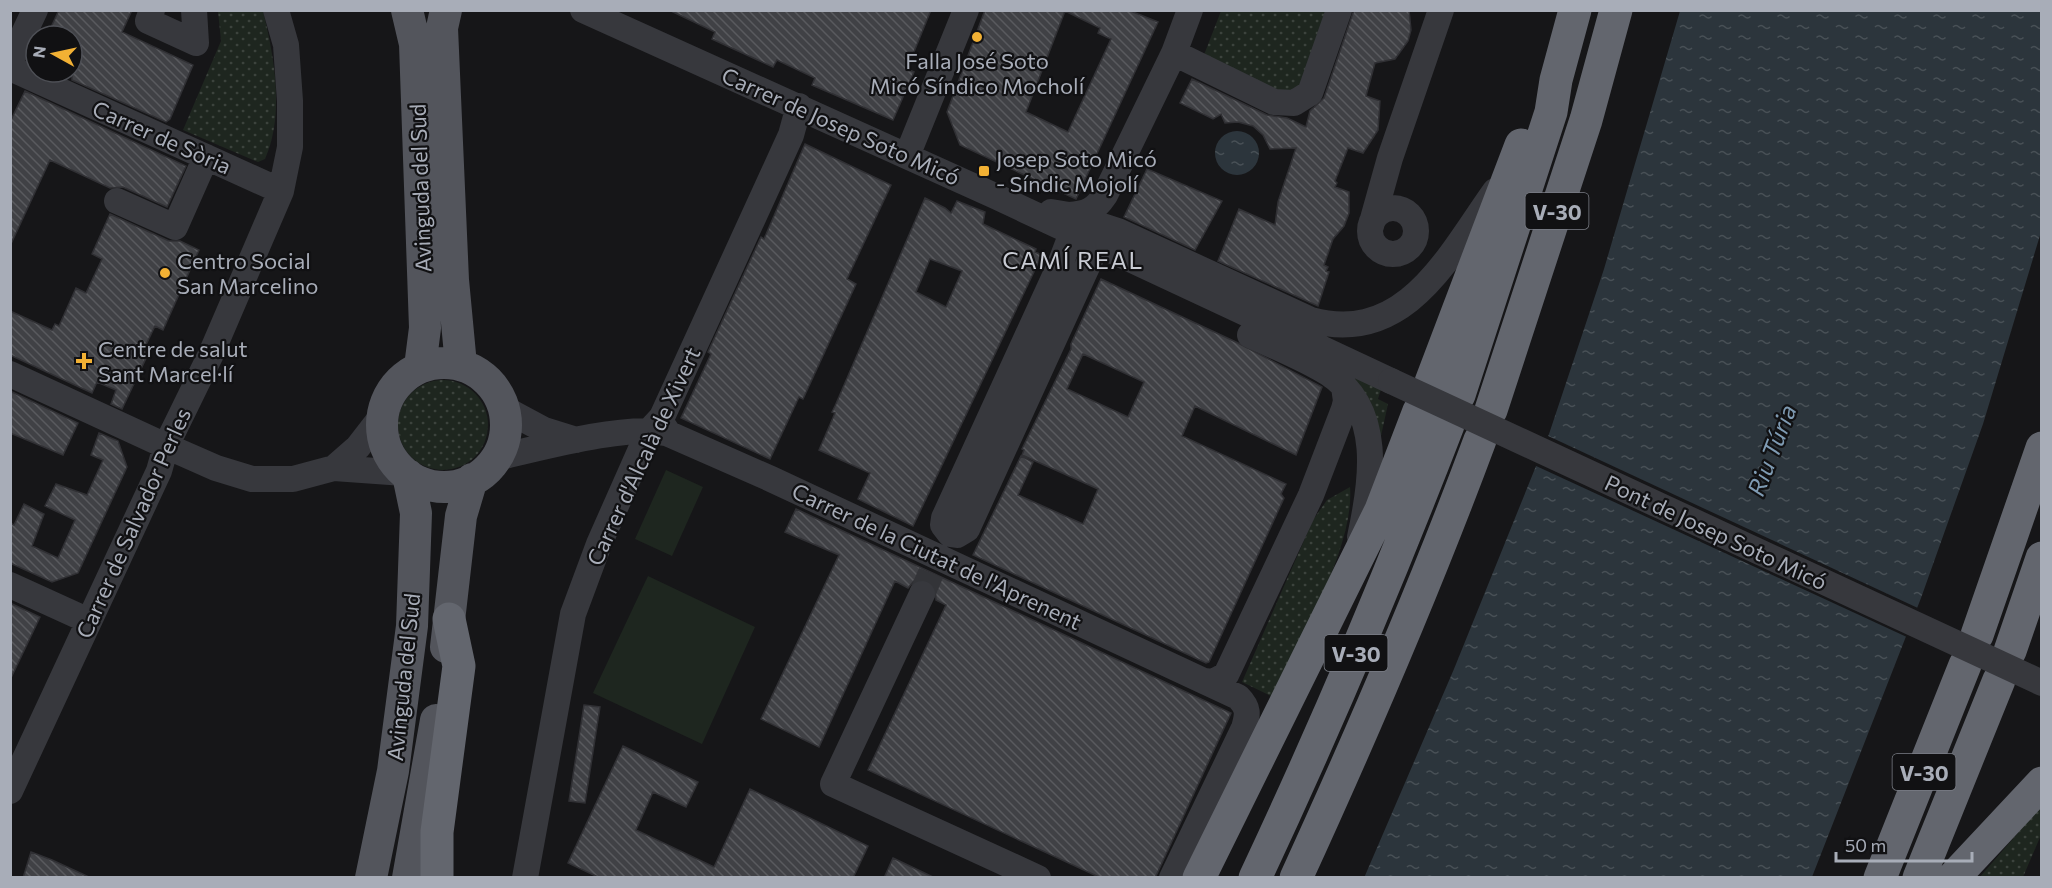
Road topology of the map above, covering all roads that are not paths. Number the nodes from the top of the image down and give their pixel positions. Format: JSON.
{"nodes":[{"id":1,"x":35,"y":10,"type":"edge"},
{"id":2,"x":152,"y":10,"type":"edge"},
{"id":3,"x":194,"y":10,"type":"edge"},
{"id":4,"x":276,"y":10,"type":"edge"},
{"id":5,"x":407,"y":10,"type":"edge"},
{"id":6,"x":446,"y":10,"type":"edge"},
{"id":7,"x":583,"y":10,"type":"edge"},
{"id":8,"x":966,"y":10,"type":"edge"},
{"id":9,"x":1339,"y":10,"type":"edge"},
{"id":10,"x":1441,"y":10,"type":"edge"},
{"id":11,"x":1575,"y":10,"type":"edge"},
{"id":12,"x":1616,"y":10,"type":"edge"},
{"id":13,"x":1183,"y":13,"type":"edge"},
{"id":14,"x":1174,"y":53,"type":"junction"},
{"id":15,"x":10,"y":63,"type":"edge"},
{"id":16,"x":10,"y":68,"type":"edge"},
{"id":17,"x":1556,"y":80,"type":"junction"},
{"id":18,"x":798,"y":106,"type":"junction"},
{"id":19,"x":907,"y":156,"type":"junction"},
{"id":20,"x":206,"y":157,"type":"junction"},
{"id":21,"x":1390,"y":158,"type":"junction"},
{"id":22,"x":1509,"y":172,"type":"junction"},
{"id":23,"x":281,"y":191,"type":"junction"},
{"id":24,"x":117,"y":201,"type":"dead end"},
{"id":25,"x":1406,"y":213,"type":"junction"},
{"id":26,"x":1070,"y":224,"type":"junction"},
{"id":27,"x":1371,"y":226,"type":"junction"},
{"id":28,"x":1094,"y":253,"type":"junction"},
{"id":29,"x":461,"y":365,"type":"junction"},
{"id":30,"x":420,"y":367,"type":"junction"},
{"id":31,"x":10,"y":374,"type":"edge"},
{"id":32,"x":1344,"y":387,"type":"junction"},
{"id":33,"x":1439,"y":403,"type":"junction"},
{"id":34,"x":503,"y":408,"type":"junction"},
{"id":35,"x":382,"y":416,"type":"junction"},
{"id":36,"x":660,"y":427,"type":"junction"},
{"id":37,"x":576,"y":440,"type":"junction"},
{"id":38,"x":166,"y":446,"type":"junction"},
{"id":39,"x":2042,"y":448,"type":"edge"},
{"id":40,"x":496,"y":458,"type":"junction"},
{"id":41,"x":334,"y":468,"type":"junction"},
{"id":42,"x":406,"y":474,"type":"junction"},
{"id":43,"x":472,"y":479,"type":"junction"},
{"id":44,"x":944,"y":518,"type":"junction"},
{"id":45,"x":967,"y":529,"type":"junction"},
{"id":46,"x":2042,"y":558,"type":"edge"},
{"id":47,"x":941,"y":566,"type":"junction"},
{"id":48,"x":1353,"y":568,"type":"junction"},
{"id":49,"x":10,"y":585,"type":"edge"},
{"id":50,"x":449,"y":619,"type":"junction"},
{"id":51,"x":89,"y":621,"type":"junction"},
{"id":52,"x":1204,"y":681,"type":"junction"},
{"id":53,"x":2042,"y":682,"type":"edge"},
{"id":54,"x":18,"y":755,"type":"edge"},
{"id":55,"x":2042,"y":783,"type":"edge"},
{"id":56,"x":10,"y":790,"type":"edge"},
{"id":57,"x":527,"y":867,"type":"edge"},
{"id":58,"x":371,"y":878,"type":"edge"},
{"id":59,"x":408,"y":878,"type":"edge"},
{"id":60,"x":437,"y":878,"type":"edge"},
{"id":61,"x":1038,"y":878,"type":"edge"},
{"id":62,"x":1172,"y":878,"type":"edge"},
{"id":63,"x":1199,"y":878,"type":"edge"},
{"id":64,"x":1256,"y":878,"type":"edge"},
{"id":65,"x":1296,"y":878,"type":"edge"},
{"id":66,"x":1880,"y":878,"type":"edge"},
{"id":67,"x":1918,"y":878,"type":"edge"},
{"id":68,"x":1953,"y":878,"type":"edge"}],
"edges":[{"from":1,"to":15,"type":"street"},
{"from":2,"to":3,"type":"street"},
{"from":4,"to":23,"type":"street","name":"Carrer de Salvador Perles"},
{"from":5,"to":30,"type":"main road","name":"Avinguda del Sud"},
{"from":6,"to":29,"type":"main road","name":"Avinguda del Sud"},
{"from":7,"to":18,"type":"street","name":"Carrer de Josep Soto Micó"},
{"from":8,"to":19,"type":"street"},
{"from":9,"to":14,"type":"street"},
{"from":10,"to":21,"type":"street"},
{"from":11,"to":17,"type":"highway","number":"V-30"},
{"from":12,"to":65,"type":"highway","number":"V-30"},
{"from":13,"to":14,"type":"street"},
{"from":14,"to":26,"type":"street"},
{"from":16,"to":20,"type":"street","name":"Carrer de Sòria"},
{"from":17,"to":22,"type":"highway"},
{"from":17,"to":33,"type":"highway","number":"V-30"},
{"from":18,"to":19,"type":"street","name":"Carrer de Josep Soto Micó"},
{"from":18,"to":36,"type":"street","name":"Carrer d'Alcalà de Xivert"},
{"from":19,"to":26,"type":"street","name":"Carrer de Josep Soto Micó"},
{"from":20,"to":23,"type":"street","name":"Carrer de Sòria"},
{"from":20,"to":24,"type":"street"},
{"from":21,"to":25,"type":"street"},
{"from":21,"to":27,"type":"street"},
{"from":22,"to":26,"type":"street","name":"Carrer de Josep Soto Micó"},
{"from":22,"to":33,"type":"highway"},
{"from":23,"to":38,"type":"street","name":"Carrer de Salvador Perles"},
{"from":25,"to":27,"type":"street"},
{"from":25,"to":27,"type":"street"},
{"from":26,"to":28,"type":"street"},
{"from":26,"to":44,"type":"street"},
{"from":28,"to":32,"type":"street"},
{"from":28,"to":45,"type":"street"},
{"from":28,"to":53,"type":"street","name":"Pont de Josep Soto Micó","bridge":true},
{"from":29,"to":30,"type":"main road"},
{"from":29,"to":34,"type":"main road"},
{"from":30,"to":35,"type":"main road"},
{"from":31,"to":38,"type":"street"},
{"from":32,"to":48,"type":"street"},
{"from":32,"to":52,"type":"street"},
{"from":33,"to":48,"type":"highway"},
{"from":33,"to":64,"type":"highway","number":"V-30"},
{"from":34,"to":37,"type":"street"},
{"from":34,"to":40,"type":"main road"},
{"from":35,"to":41,"type":"street"},
{"from":35,"to":42,"type":"main road"},
{"from":36,"to":37,"type":"street"},
{"from":36,"to":47,"type":"street","name":"Carrer de la Ciutat de l'Aprenent"},
{"from":36,"to":57,"type":"street","name":"Carrer d'Alcalà de Xivert"},
{"from":37,"to":40,"type":"street"},
{"from":38,"to":41,"type":"street"},
{"from":38,"to":51,"type":"street","name":"Carrer de Salvador Perles"},
{"from":39,"to":66,"type":"highway","number":"V-30"},
{"from":40,"to":43,"type":"main road"},
{"from":41,"to":42,"type":"street"},
{"from":42,"to":43,"type":"main road"},
{"from":42,"to":58,"type":"main road","name":"Avinguda del Sud"},
{"from":43,"to":50,"type":"main road","name":"Avinguda del Sud"},
{"from":44,"to":45,"type":"street"},
{"from":44,"to":47,"type":"street"},
{"from":45,"to":47,"type":"street"},
{"from":46,"to":67,"type":"highway","number":"V-30"},
{"from":47,"to":52,"type":"street","name":"Carrer de la Ciutat de l'Aprenent"},
{"from":47,"to":61,"type":"street"},
{"from":48,"to":63,"type":"highway"},
{"from":49,"to":51,"type":"street"},
{"from":50,"to":59,"type":"main road","name":"Avinguda del Sud"},
{"from":50,"to":60,"type":"highway"},
{"from":51,"to":54,"type":"street","name":"Carrer de Salvador Perles"},
{"from":52,"to":62,"type":"street","name":"Carrer de la Ciutat de l'Aprenent"},
{"from":54,"to":56,"type":"street","name":"Carrer de Salvador Perles"},
{"from":55,"to":68,"type":"highway"}]}
